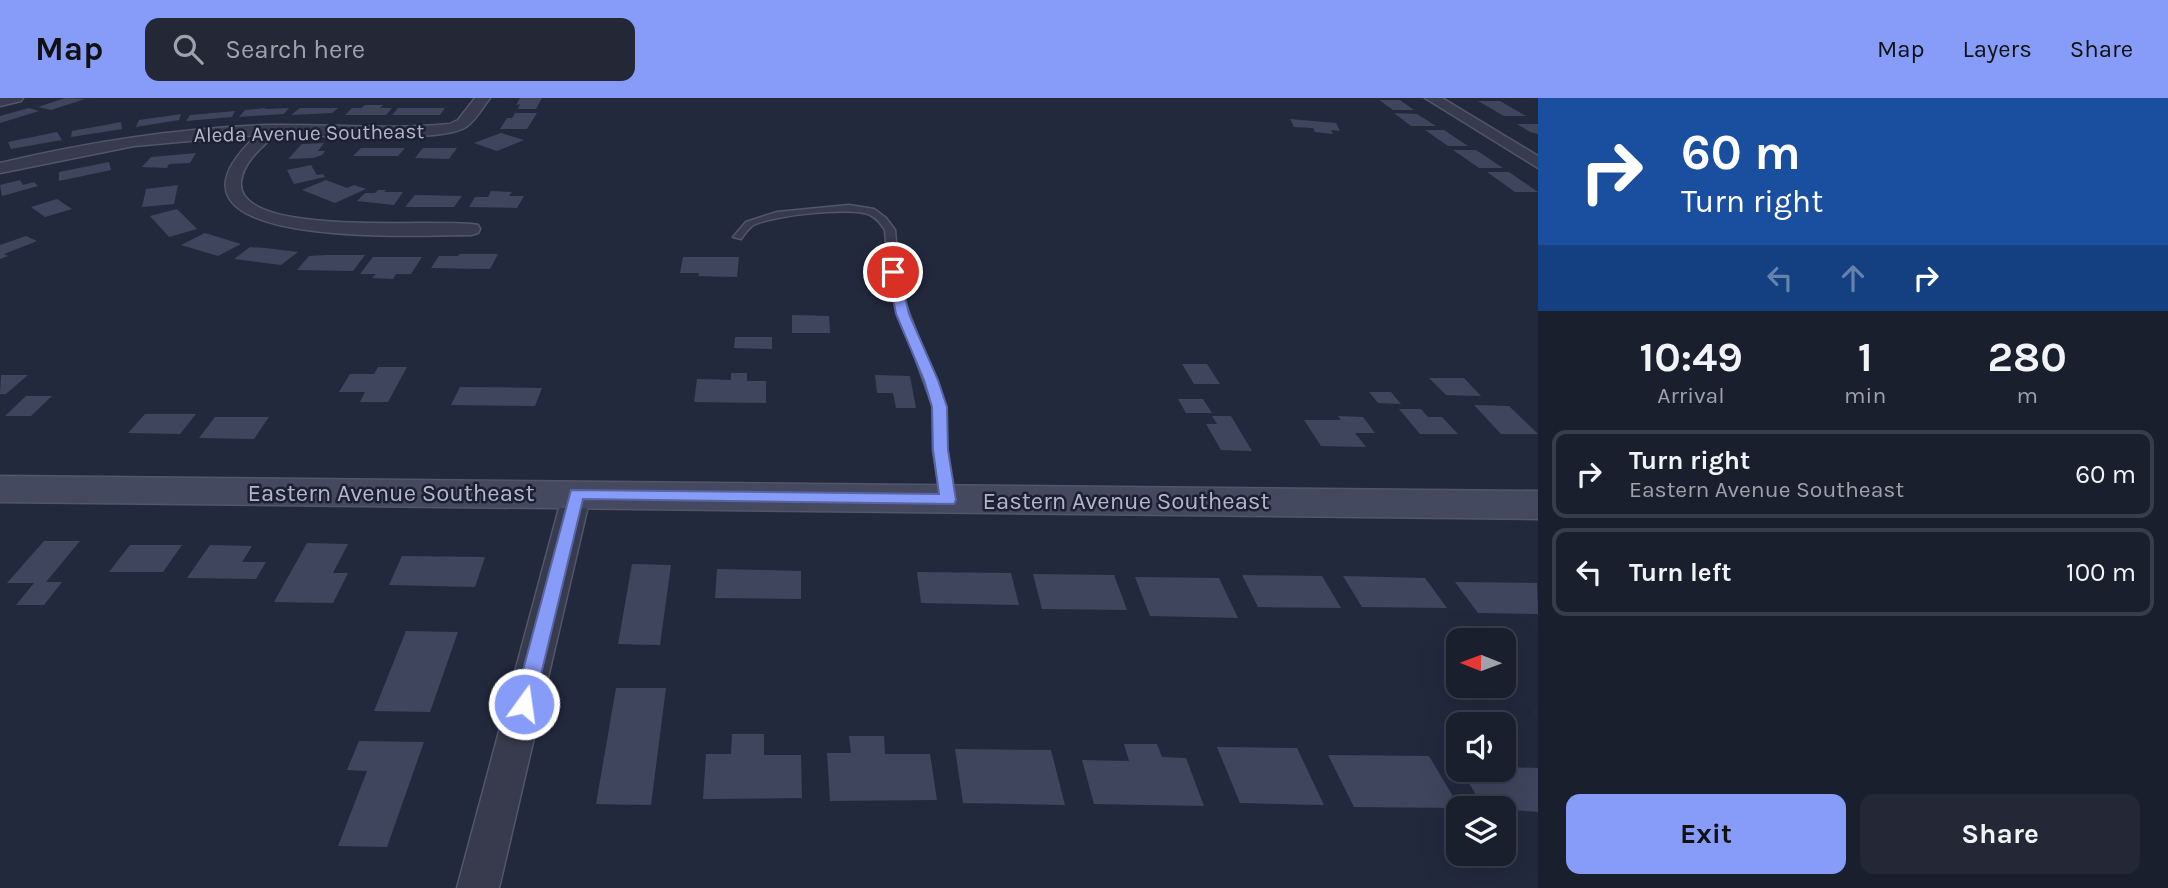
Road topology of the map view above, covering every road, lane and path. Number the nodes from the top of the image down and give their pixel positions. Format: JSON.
{"nodes":[{"id":1,"x":16,"y":98,"type":"edge"},
{"id":2,"x":483,"y":98,"type":"edge"},
{"id":3,"x":1432,"y":98,"type":"edge"},
{"id":4,"x":0,"y":102,"type":"edge"},
{"id":5,"x":271,"y":130,"type":"junction"},
{"id":6,"x":1538,"y":163,"type":"edge"},
{"id":7,"x":0,"y":168,"type":"edge"},
{"id":8,"x":471,"y":229,"type":"dead end"},
{"id":9,"x":738,"y":237,"type":"dead end"},
{"id":10,"x":0,"y":489,"type":"edge"},
{"id":11,"x":577,"y":494,"type":"junction"},
{"id":12,"x":948,"y":500,"type":"junction"},
{"id":13,"x":1538,"y":505,"type":"edge"},
{"id":14,"x":478,"y":888,"type":"edge"}],
"edges":[{"from":1,"to":4,"type":"street"},
{"from":2,"to":5,"type":"street","name":"Aleda Avenue Southeast"},
{"from":3,"to":6,"type":"street"},
{"from":5,"to":7,"type":"street","name":"Aleda Avenue Southeast"},
{"from":5,"to":8,"type":"street"},
{"from":9,"to":12,"type":"lane"},
{"from":10,"to":11,"type":"street","name":"Eastern Avenue Southeast"},
{"from":11,"to":12,"type":"street","name":"Eastern Avenue Southeast"},
{"from":11,"to":14,"type":"street"},
{"from":12,"to":13,"type":"street","name":"Eastern Avenue Southeast"}]}
